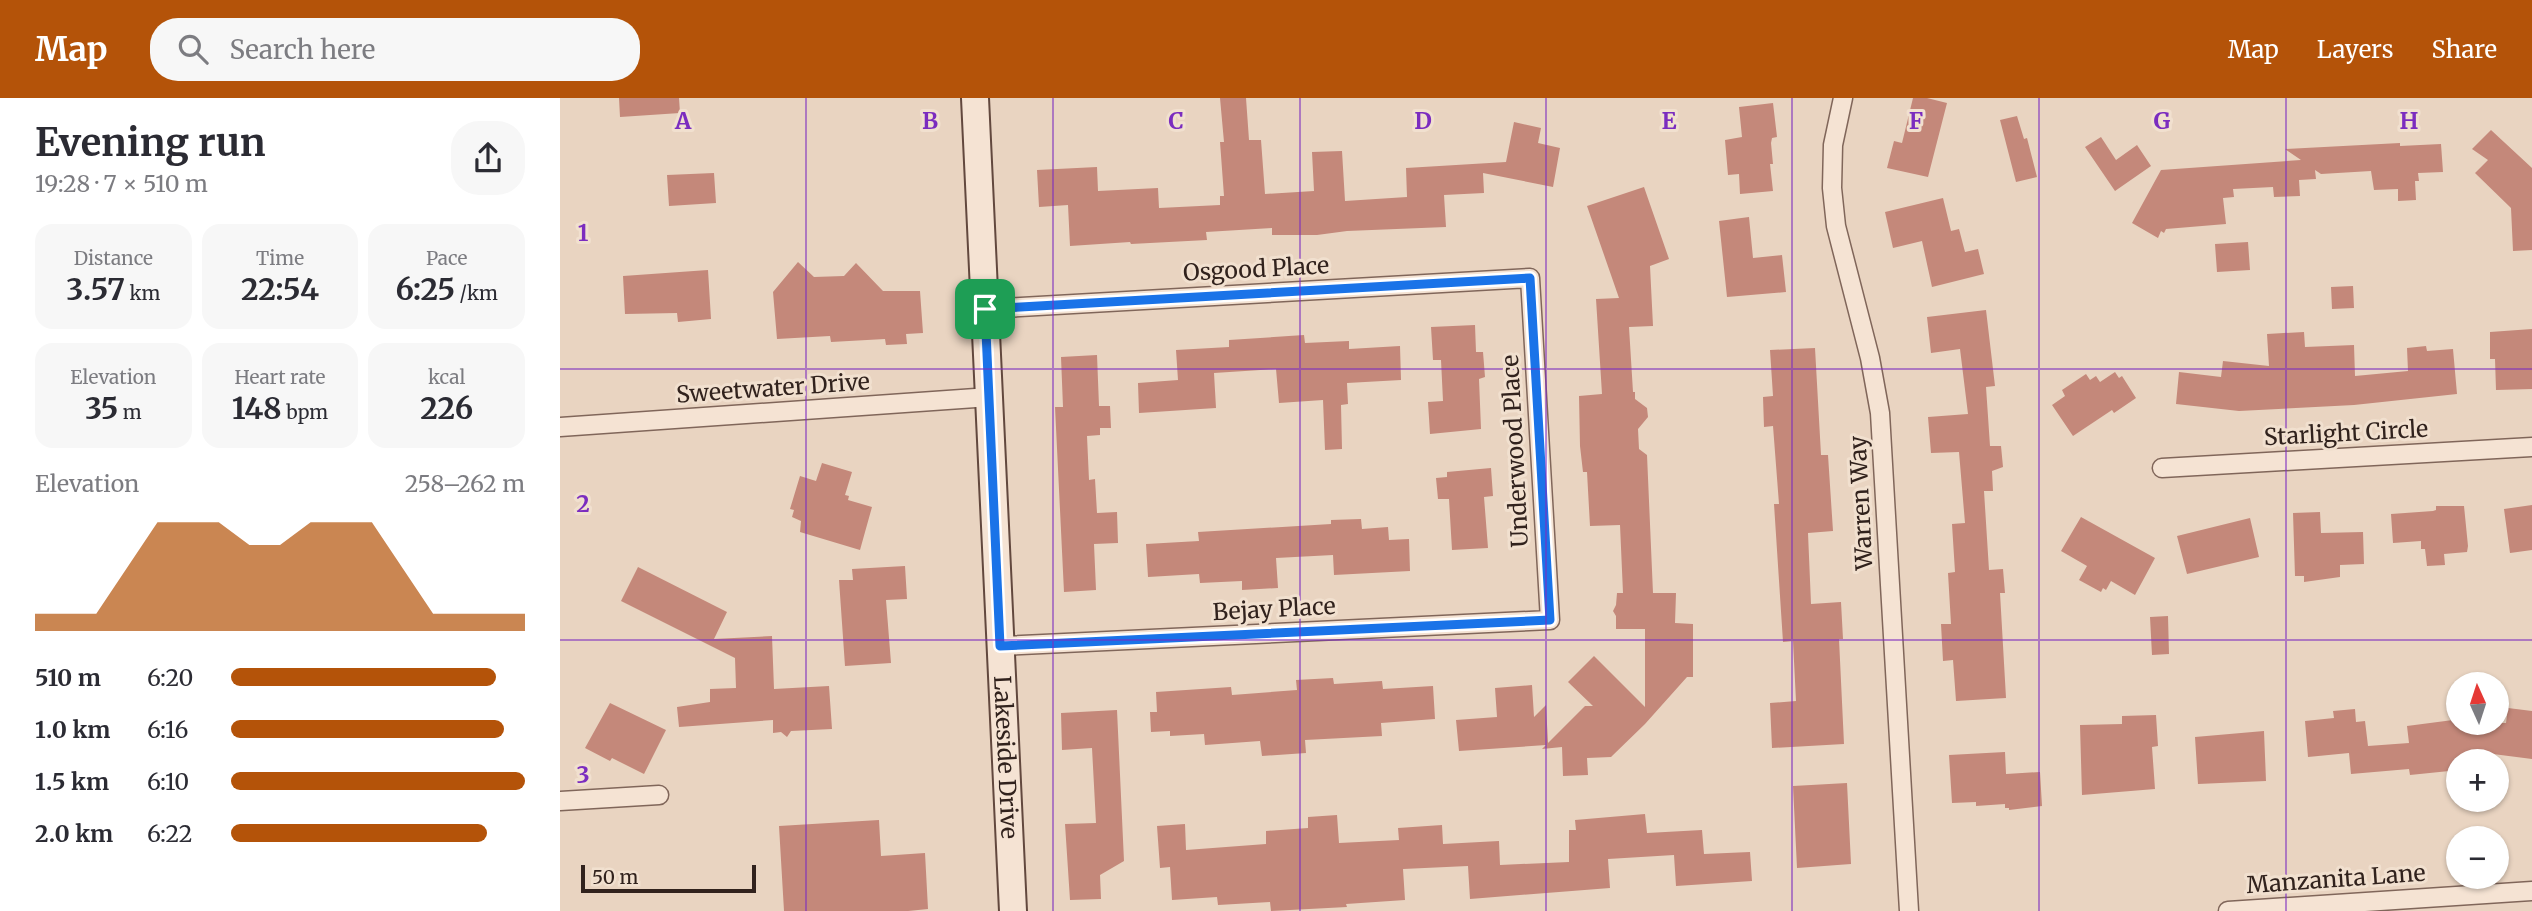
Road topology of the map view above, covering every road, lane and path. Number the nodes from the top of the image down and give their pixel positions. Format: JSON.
{"nodes":[{"id":1,"x":975,"y":98,"type":"edge"},
{"id":2,"x":1843,"y":98,"type":"edge"},
{"id":3,"x":1530,"y":278,"type":"joint"},
{"id":4,"x":985,"y":309,"type":"junction"},
{"id":5,"x":990,"y":397,"type":"junction"},
{"id":6,"x":560,"y":427,"type":"edge"},
{"id":7,"x":2532,"y":447,"type":"edge"},
{"id":8,"x":2162,"y":468,"type":"dead end"},
{"id":9,"x":1550,"y":620,"type":"joint"},
{"id":10,"x":1000,"y":646,"type":"junction"},
{"id":11,"x":659,"y":794,"type":"dead end"},
{"id":12,"x":560,"y":801,"type":"edge"},
{"id":13,"x":2532,"y":891,"type":"edge"},
{"id":14,"x":1013,"y":911,"type":"edge"},
{"id":15,"x":1909,"y":911,"type":"edge"},
{"id":16,"x":2228,"y":911,"type":"edge"}],
"edges":[{"from":1,"to":4,"type":"main road","name":"Lakeside Drive"},
{"from":2,"to":15,"type":"street","name":"Warren Way"},
{"from":3,"to":4,"type":"street","name":"Osgood Place"},
{"from":3,"to":9,"type":"street","name":"Underwood Place"},
{"from":4,"to":5,"type":"main road","name":"Lakeside Drive"},
{"from":5,"to":6,"type":"street","name":"Sweetwater Drive"},
{"from":5,"to":10,"type":"main road","name":"Lakeside Drive"},
{"from":7,"to":8,"type":"street","name":"Starlight Circle"},
{"from":9,"to":10,"type":"street","name":"Bejay Place"},
{"from":10,"to":14,"type":"main road","name":"Lakeside Drive"},
{"from":11,"to":12,"type":"street"},
{"from":13,"to":16,"type":"street","name":"Manzanita Lane"}]}
